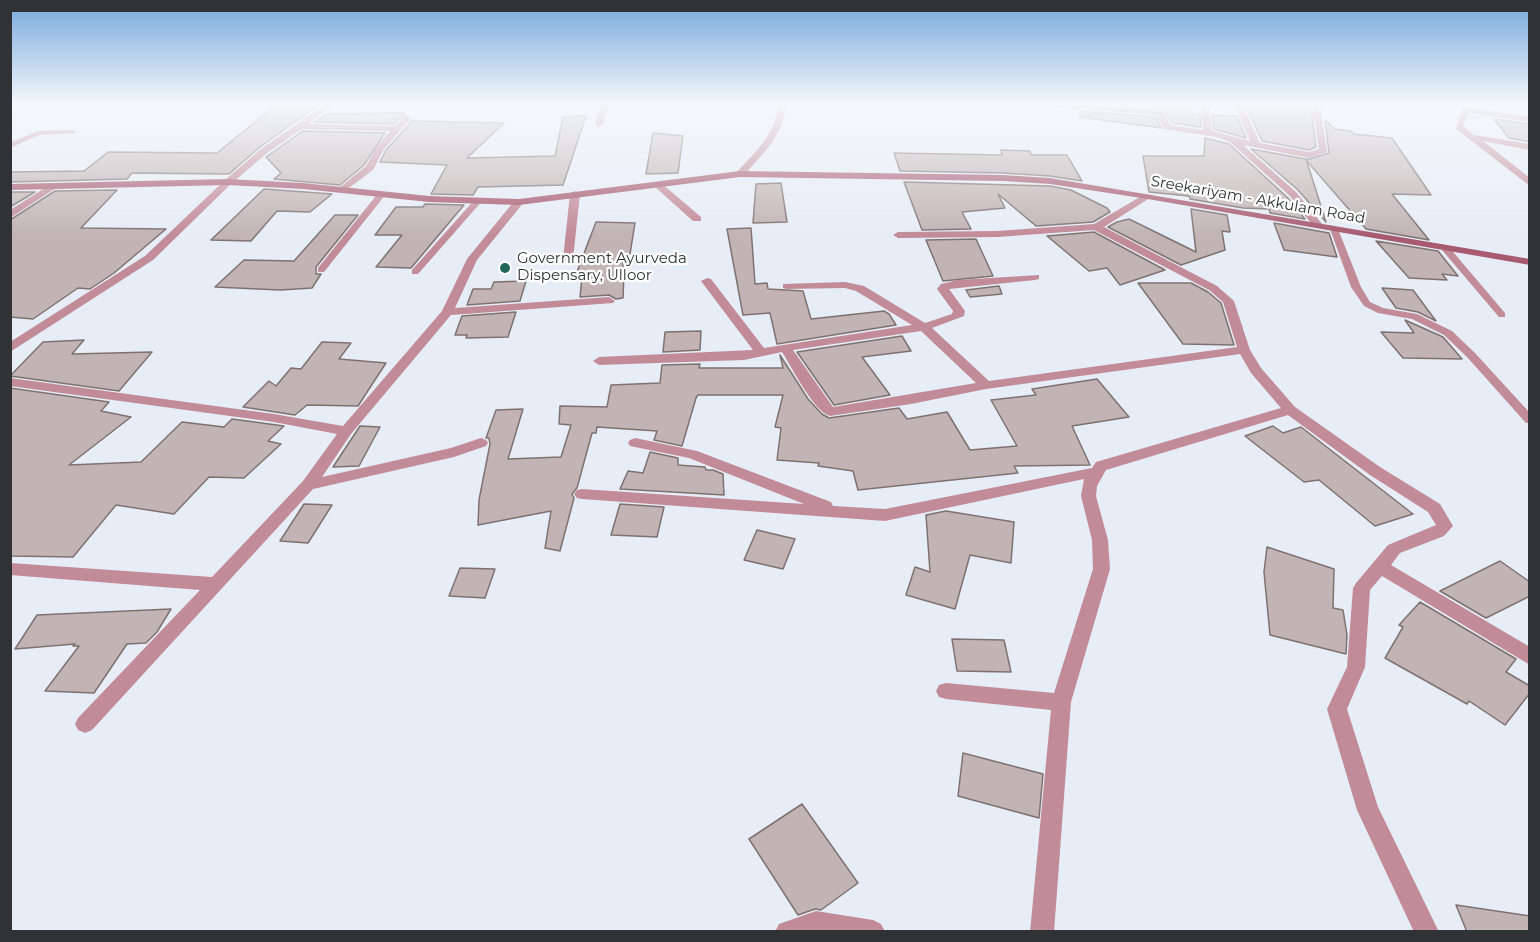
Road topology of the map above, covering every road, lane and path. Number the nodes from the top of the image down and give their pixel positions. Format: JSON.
{"nodes":[{"id":1,"x":268,"y":148,"type":"edge"},
{"id":2,"x":380,"y":148,"type":"edge"},
{"id":3,"x":764,"y":148,"type":"edge"},
{"id":4,"x":1242,"y":148,"type":"edge"},
{"id":5,"x":1269,"y":148,"type":"edge"},
{"id":6,"x":1324,"y":148,"type":"edge"},
{"id":7,"x":1485,"y":148,"type":"edge"},
{"id":8,"x":740,"y":174,"type":"junction"},
{"id":9,"x":228,"y":182,"type":"junction"},
{"id":10,"x":1530,"y":183,"type":"edge"},
{"id":11,"x":657,"y":184,"type":"junction"},
{"id":12,"x":54,"y":186,"type":"junction"},
{"id":13,"x":10,"y":187,"type":"edge"},
{"id":14,"x":342,"y":190,"type":"junction"},
{"id":15,"x":382,"y":194,"type":"junction"},
{"id":16,"x":575,"y":194,"type":"junction"},
{"id":17,"x":1148,"y":196,"type":"junction"},
{"id":18,"x":479,"y":200,"type":"junction"},
{"id":19,"x":519,"y":202,"type":"junction"},
{"id":20,"x":10,"y":215,"type":"edge"},
{"id":21,"x":697,"y":219,"type":"dead end"},
{"id":22,"x":1317,"y":224,"type":"junction"},
{"id":23,"x":1096,"y":227,"type":"junction"},
{"id":24,"x":1334,"y":228,"type":"junction"},
{"id":25,"x":898,"y":235,"type":"dead end"},
{"id":26,"x":1445,"y":248,"type":"junction"},
{"id":27,"x":568,"y":259,"type":"dead end"},
{"id":28,"x":1530,"y":262,"type":"edge"},
{"id":29,"x":321,"y":270,"type":"dead end"},
{"id":30,"x":415,"y":272,"type":"dead end"},
{"id":31,"x":1035,"y":277,"type":"dead end"},
{"id":32,"x":707,"y":281,"type":"dead end"},
{"id":33,"x":788,"y":286,"type":"dead end"},
{"id":34,"x":609,"y":301,"type":"dead end"},
{"id":35,"x":447,"y":312,"type":"junction"},
{"id":36,"x":1502,"y":315,"type":"dead end"},
{"id":37,"x":924,"y":327,"type":"junction"},
{"id":38,"x":10,"y":334,"type":"edge"},
{"id":39,"x":28,"y":336,"type":"junction"},
{"id":40,"x":785,"y":347,"type":"junction"},
{"id":41,"x":10,"y":348,"type":"edge"},
{"id":42,"x":1244,"y":350,"type":"junction"},
{"id":43,"x":762,"y":353,"type":"junction"},
{"id":44,"x":599,"y":361,"type":"dead end"},
{"id":45,"x":10,"y":382,"type":"edge"},
{"id":46,"x":986,"y":385,"type":"junction"},
{"id":47,"x":1290,"y":410,"type":"junction"},
{"id":48,"x":1530,"y":420,"type":"edge"},
{"id":49,"x":346,"y":431,"type":"junction"},
{"id":50,"x":481,"y":443,"type":"dead end"},
{"id":51,"x":635,"y":443,"type":"dead end"},
{"id":52,"x":1095,"y":472,"type":"junction"},
{"id":53,"x":308,"y":485,"type":"junction"},
{"id":54,"x":582,"y":494,"type":"dead end"},
{"id":55,"x":839,"y":512,"type":"junction"},
{"id":56,"x":1379,"y":566,"type":"junction"},
{"id":57,"x":10,"y":569,"type":"edge"},
{"id":58,"x":214,"y":584,"type":"junction"},
{"id":59,"x":1530,"y":657,"type":"edge"},
{"id":60,"x":946,"y":691,"type":"dead end"},
{"id":61,"x":1060,"y":702,"type":"junction"},
{"id":62,"x":85,"y":724,"type":"dead end"},
{"id":63,"x":787,"y":932,"type":"edge"},
{"id":64,"x":873,"y":932,"type":"edge"},
{"id":65,"x":1042,"y":932,"type":"edge"},
{"id":66,"x":1427,"y":932,"type":"edge"}],
"edges":[{"from":1,"to":9,"type":"street"},
{"from":2,"to":14,"type":"street"},
{"from":3,"to":8,"type":"street"},
{"from":4,"to":22,"type":"street"},
{"from":5,"to":6,"type":"street"},
{"from":7,"to":10,"type":"street"},
{"from":8,"to":11,"type":"main road","name":"Sreekariyam - Akkulam Road"},
{"from":8,"to":17,"type":"main road","name":"Sreekariyam - Akkulam Road"},
{"from":9,"to":12,"type":"main road","name":"Sreekariyam - Akkulam Road"},
{"from":9,"to":14,"type":"main road","name":"Sreekariyam - Akkulam Road"},
{"from":9,"to":39,"type":"street"},
{"from":11,"to":16,"type":"main road","name":"Sreekariyam - Akkulam Road"},
{"from":11,"to":21,"type":"street"},
{"from":12,"to":13,"type":"main road","name":"Sreekariyam - Akkulam Road"},
{"from":12,"to":20,"type":"street"},
{"from":14,"to":15,"type":"main road","name":"Sreekariyam - Akkulam Road"},
{"from":15,"to":18,"type":"main road","name":"Sreekariyam - Akkulam Road"},
{"from":15,"to":29,"type":"lane"},
{"from":16,"to":19,"type":"main road","name":"Sreekariyam - Akkulam Road"},
{"from":16,"to":27,"type":"street"},
{"from":17,"to":22,"type":"main road","name":"Sreekariyam - Akkulam Road"},
{"from":17,"to":23,"type":"street"},
{"from":18,"to":19,"type":"main road","name":"Sreekariyam - Akkulam Road"},
{"from":18,"to":30,"type":"lane"},
{"from":19,"to":35,"type":"street"},
{"from":22,"to":24,"type":"main road","name":"Sreekariyam - Akkulam Road"},
{"from":23,"to":25,"type":"street"},
{"from":23,"to":42,"type":"street"},
{"from":24,"to":26,"type":"main road","name":"Sreekariyam - Akkulam Road"},
{"from":24,"to":48,"type":"lane"},
{"from":26,"to":28,"type":"main road","name":"Sreekariyam - Akkulam Road"},
{"from":26,"to":36,"type":"lane"},
{"from":31,"to":37,"type":"street"},
{"from":32,"to":43,"type":"street"},
{"from":33,"to":37,"type":"street"},
{"from":34,"to":35,"type":"street"},
{"from":35,"to":49,"type":"street"},
{"from":37,"to":40,"type":"street"},
{"from":37,"to":46,"type":"street"},
{"from":38,"to":39,"type":"street"},
{"from":39,"to":41,"type":"street"},
{"from":40,"to":43,"type":"street"},
{"from":40,"to":46,"type":"street"},
{"from":42,"to":46,"type":"street"},
{"from":42,"to":47,"type":"street"},
{"from":43,"to":44,"type":"street"},
{"from":45,"to":49,"type":"street"},
{"from":47,"to":52,"type":"street"},
{"from":47,"to":56,"type":"street"},
{"from":49,"to":53,"type":"street"},
{"from":50,"to":53,"type":"street"},
{"from":51,"to":55,"type":"street"},
{"from":52,"to":55,"type":"street"},
{"from":52,"to":61,"type":"street"},
{"from":53,"to":58,"type":"street"},
{"from":54,"to":55,"type":"street"},
{"from":56,"to":59,"type":"street"},
{"from":56,"to":66,"type":"street"},
{"from":57,"to":58,"type":"street"},
{"from":58,"to":62,"type":"street"},
{"from":60,"to":61,"type":"street"},
{"from":61,"to":65,"type":"street"},
{"from":63,"to":64,"type":"street"}]}
